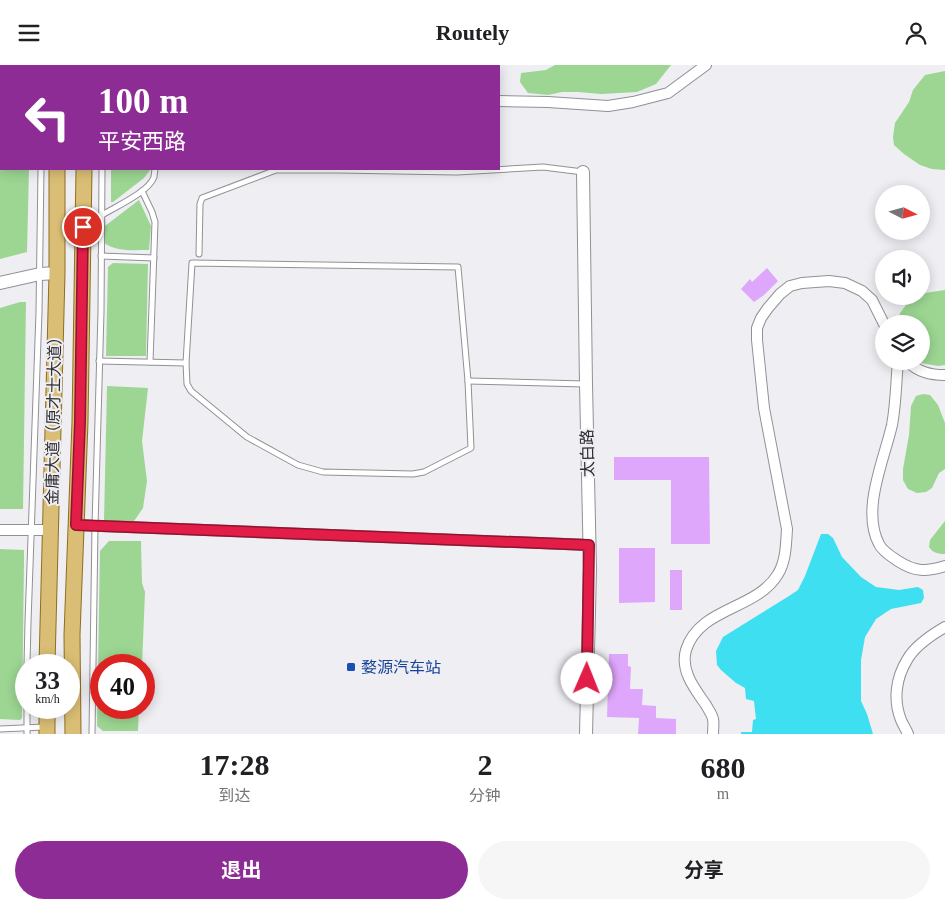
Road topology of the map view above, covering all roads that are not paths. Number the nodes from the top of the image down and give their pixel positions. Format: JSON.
{"nodes":[{"id":1,"x":706,"y":65,"type":"edge"},
{"id":2,"x":500,"y":101,"type":"edge"},
{"id":3,"x":41,"y":170,"type":"edge"},
{"id":4,"x":57,"y":170,"type":"edge"},
{"id":5,"x":84,"y":170,"type":"edge"},
{"id":6,"x":102,"y":170,"type":"edge"},
{"id":7,"x":154,"y":170,"type":"edge"},
{"id":8,"x":267,"y":171,"type":"edge"},
{"id":9,"x":583,"y":172,"type":"joint"},
{"id":10,"x":142,"y":191,"type":"junction"},
{"id":11,"x":102,"y":215,"type":"junction"},
{"id":12,"x":199,"y":254,"type":"dead end"},
{"id":13,"x":101,"y":256,"type":"junction"},
{"id":14,"x":154,"y":259,"type":"junction"},
{"id":15,"x":57,"y":273,"type":"junction"},
{"id":16,"x":40,"y":274,"type":"junction"},
{"id":17,"x":0,"y":283,"type":"edge"},
{"id":18,"x":880,"y":315,"type":"edge"},
{"id":19,"x":99,"y":361,"type":"junction"},
{"id":20,"x":150,"y":362,"type":"junction"},
{"id":21,"x":186,"y":363,"type":"junction"},
{"id":22,"x":897,"y":370,"type":"edge"},
{"id":23,"x":918,"y":370,"type":"edge"},
{"id":24,"x":945,"y":375,"type":"edge"},
{"id":25,"x":468,"y":381,"type":"junction"},
{"id":26,"x":586,"y":384,"type":"junction"},
{"id":27,"x":76,"y":525,"type":"junction"},
{"id":28,"x":95,"y":526,"type":"junction"},
{"id":29,"x":0,"y":529,"type":"edge"},
{"id":30,"x":31,"y":530,"type":"junction"},
{"id":31,"x":50,"y":530,"type":"junction"},
{"id":32,"x":589,"y":545,"type":"junction"},
{"id":33,"x":945,"y":567,"type":"edge"},
{"id":34,"x":945,"y":627,"type":"edge"},
{"id":35,"x":27,"y":654,"type":"edge"},
{"id":36,"x":47,"y":654,"type":"edge"},
{"id":37,"x":0,"y":729,"type":"edge"},
{"id":38,"x":27,"y":731,"type":"edge"},
{"id":39,"x":47,"y":731,"type":"edge"},
{"id":40,"x":73,"y":734,"type":"edge"},
{"id":41,"x":92,"y":734,"type":"edge"},
{"id":42,"x":586,"y":734,"type":"edge"},
{"id":43,"x":713,"y":734,"type":"edge"},
{"id":44,"x":908,"y":734,"type":"edge"}],
"edges":[{"from":1,"to":2,"type":"street"},
{"from":3,"to":16,"type":"lane"},
{"from":4,"to":15,"type":"main road","name":"金庸大道（原才士大道）"},
{"from":5,"to":27,"type":"main road","name":"金庸大道（原才士大道）"},
{"from":6,"to":11,"type":"lane"},
{"from":7,"to":10,"type":"lane"},
{"from":8,"to":9,"type":"lane"},
{"from":8,"to":12,"type":"lane"},
{"from":9,"to":26,"type":"street","name":"太白路"},
{"from":10,"to":11,"type":"lane"},
{"from":10,"to":14,"type":"lane"},
{"from":11,"to":13,"type":"lane"},
{"from":13,"to":14,"type":"lane"},
{"from":13,"to":19,"type":"lane"},
{"from":14,"to":20,"type":"lane"},
{"from":15,"to":16,"type":"street"},
{"from":15,"to":31,"type":"main road","name":"金庸大道（原才士大道）"},
{"from":16,"to":17,"type":"street"},
{"from":16,"to":30,"type":"lane"},
{"from":18,"to":43,"type":"street"},
{"from":19,"to":20,"type":"lane"},
{"from":19,"to":28,"type":"lane"},
{"from":20,"to":21,"type":"lane"},
{"from":21,"to":25,"type":"lane"},
{"from":21,"to":25,"type":"lane"},
{"from":22,"to":33,"type":"street"},
{"from":23,"to":24,"type":"street"},
{"from":25,"to":26,"type":"lane"},
{"from":26,"to":32,"type":"street","name":"太白路"},
{"from":27,"to":28,"type":"street"},
{"from":27,"to":40,"type":"main road","name":"金庸大道（原才士大道）"},
{"from":28,"to":32,"type":"street"},
{"from":28,"to":41,"type":"lane"},
{"from":29,"to":30,"type":"street"},
{"from":30,"to":31,"type":"street"},
{"from":30,"to":35,"type":"lane"},
{"from":31,"to":36,"type":"main road","name":"金庸大道（原才士大道）"},
{"from":32,"to":42,"type":"street","name":"太白路"},
{"from":34,"to":44,"type":"street"},
{"from":37,"to":38,"type":"lane"},
{"from":38,"to":39,"type":"lane"}]}
